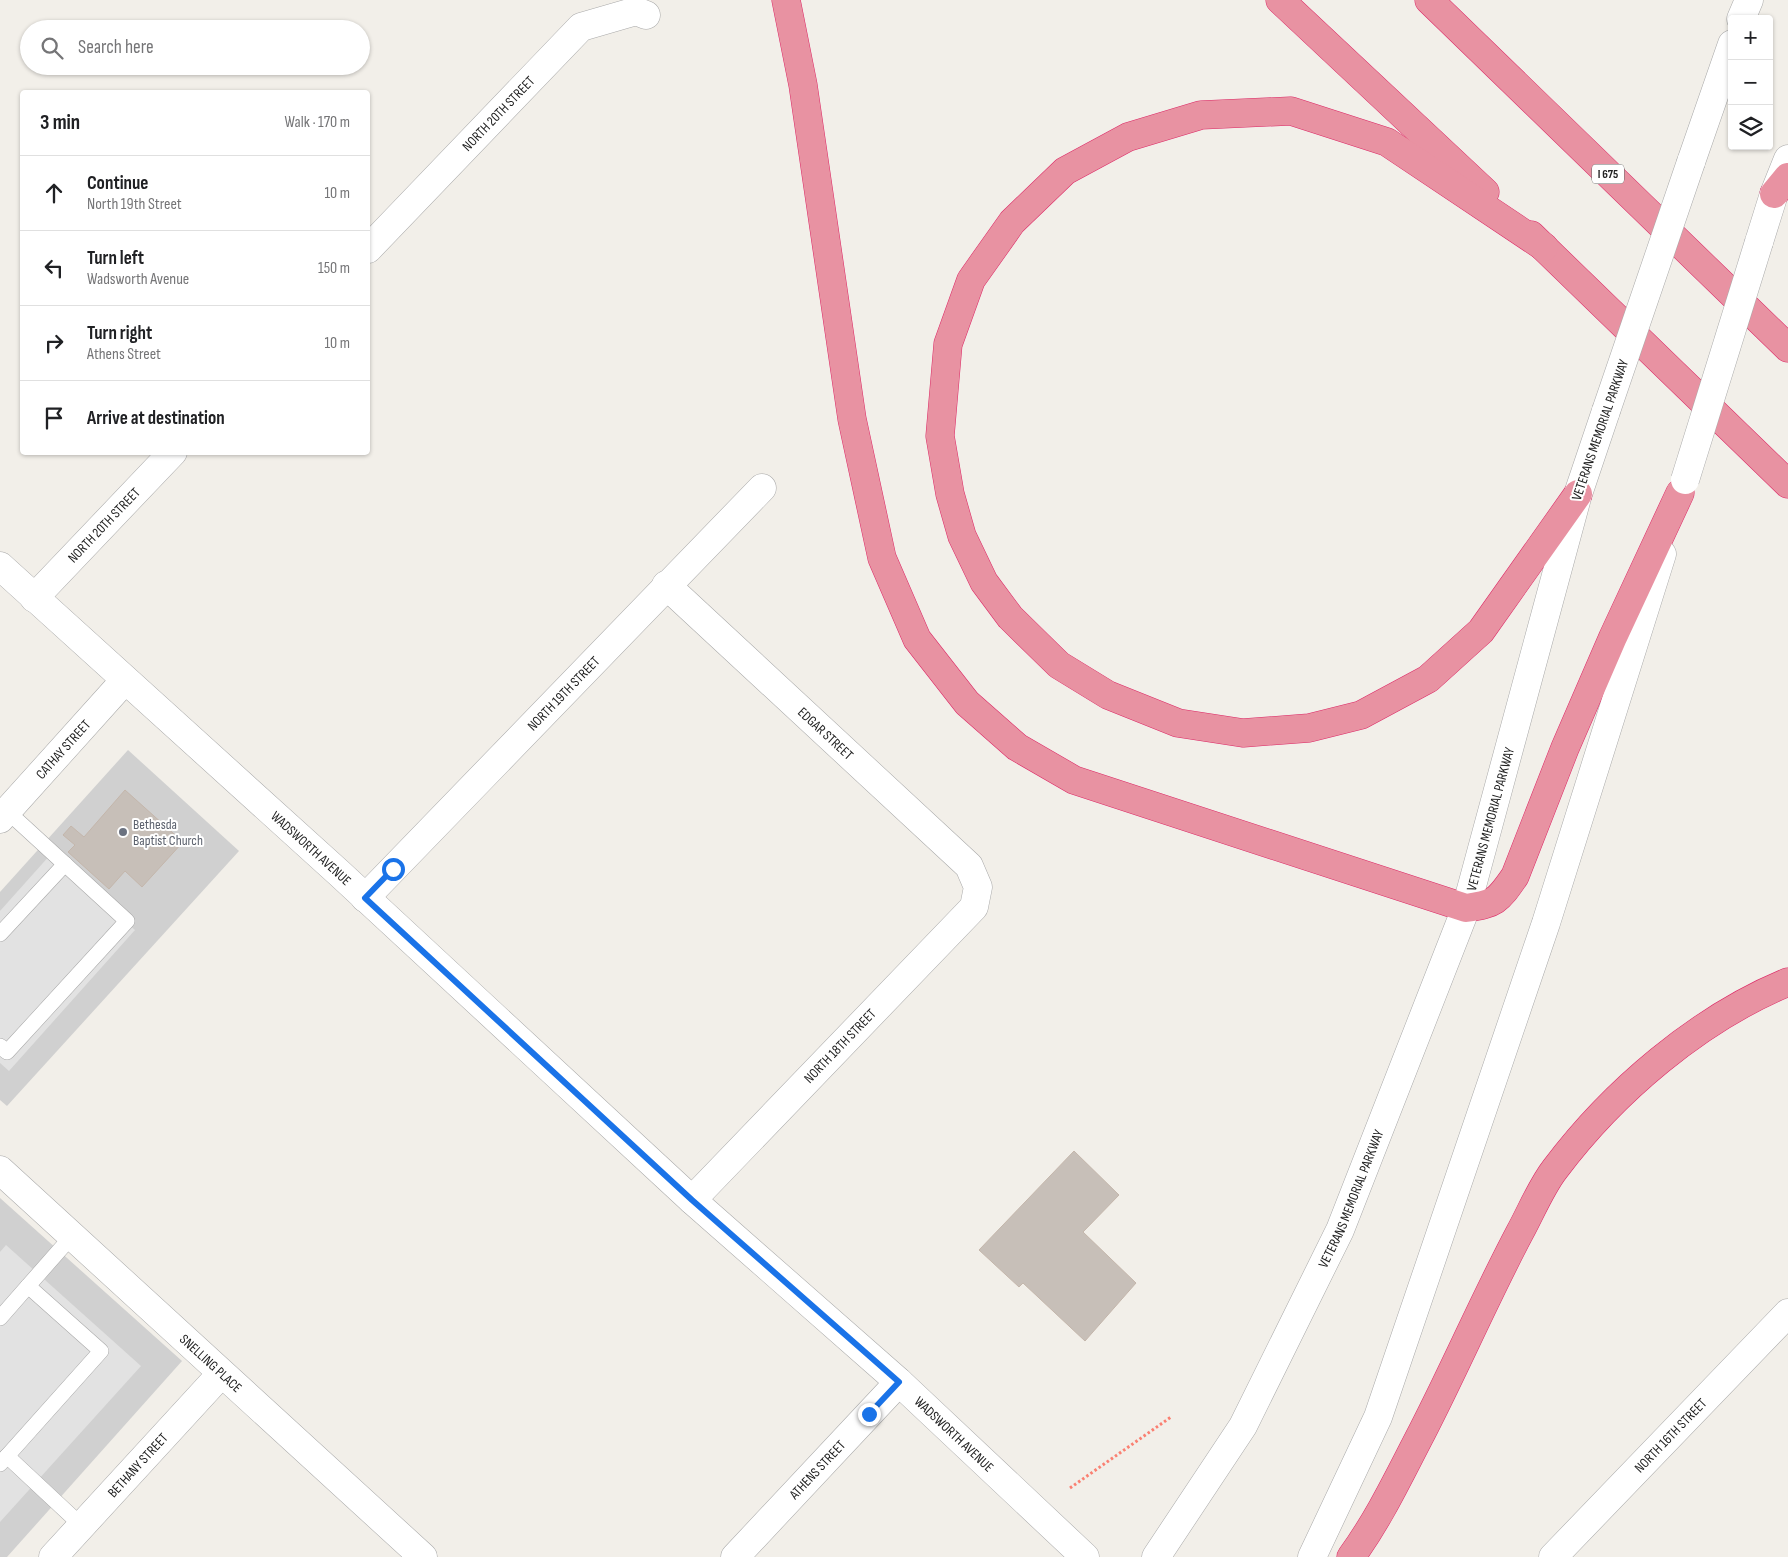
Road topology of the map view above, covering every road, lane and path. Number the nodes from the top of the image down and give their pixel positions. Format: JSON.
{"nodes":[{"id":1,"x":786,"y":0,"type":"edge"},
{"id":2,"x":1280,"y":0,"type":"edge"},
{"id":3,"x":1429,"y":0,"type":"edge"},
{"id":4,"x":1749,"y":0,"type":"edge"},
{"id":5,"x":646,"y":15,"type":"dead end"},
{"id":6,"x":1743,"y":15,"type":"edge"},
{"id":7,"x":1728,"y":56,"type":"edge"},
{"id":8,"x":1788,"y":159,"type":"edge"},
{"id":9,"x":1781,"y":186,"type":"edge"},
{"id":10,"x":370,"y":247,"type":"edge"},
{"id":11,"x":1544,"y":247,"type":"junction"},
{"id":12,"x":1786,"y":344,"type":"edge"},
{"id":13,"x":170,"y":455,"type":"edge"},
{"id":14,"x":1788,"y":484,"type":"edge"},
{"id":15,"x":1682,"y":487,"type":"junction"},
{"id":16,"x":762,"y":488,"type":"dead end"},
{"id":17,"x":1578,"y":494,"type":"junction"},
{"id":18,"x":0,"y":566,"type":"edge"},
{"id":19,"x":666,"y":585,"type":"junction"},
{"id":20,"x":34,"y":598,"type":"junction"},
{"id":21,"x":126,"y":680,"type":"junction"},
{"id":22,"x":4,"y":814,"type":"edge"},
{"id":23,"x":65,"y":864,"type":"junction"},
{"id":24,"x":978,"y":886,"type":"joint"},
{"id":25,"x":365,"y":898,"type":"junction"},
{"id":26,"x":1466,"y":908,"type":"junction"},
{"id":27,"x":0,"y":934,"type":"edge"},
{"id":28,"x":1788,"y":982,"type":"edge"},
{"id":29,"x":0,"y":1046,"type":"edge"},
{"id":30,"x":0,"y":1170,"type":"edge"},
{"id":31,"x":692,"y":1200,"type":"junction"},
{"id":32,"x":72,"y":1236,"type":"junction"},
{"id":33,"x":28,"y":1286,"type":"junction"},
{"id":34,"x":1788,"y":1313,"type":"edge"},
{"id":35,"x":0,"y":1318,"type":"edge"},
{"id":36,"x":221,"y":1374,"type":"junction"},
{"id":37,"x":899,"y":1382,"type":"junction"},
{"id":38,"x":1171,"y":1417,"type":"dead end"},
{"id":39,"x":4,"y":1460,"type":"edge"},
{"id":40,"x":1070,"y":1488,"type":"dead end"},
{"id":41,"x":82,"y":1526,"type":"junction"},
{"id":42,"x":54,"y":1557,"type":"edge"},
{"id":43,"x":424,"y":1557,"type":"edge"},
{"id":44,"x":735,"y":1557,"type":"edge"},
{"id":45,"x":1086,"y":1557,"type":"edge"},
{"id":46,"x":1156,"y":1557,"type":"edge"},
{"id":47,"x":1312,"y":1557,"type":"edge"},
{"id":48,"x":1351,"y":1557,"type":"edge"},
{"id":49,"x":1553,"y":1557,"type":"edge"}],
"edges":[{"from":1,"to":26,"type":"highway"},
{"from":2,"to":11,"type":"highway"},
{"from":3,"to":12,"type":"highway","number":"I 675"},
{"from":4,"to":6,"type":"street"},
{"from":5,"to":10,"type":"street","name":"NORTH 20TH STREET"},
{"from":7,"to":17,"type":"street","name":"VETERANS MEMORIAL PARKWAY","bridge":true},
{"from":8,"to":9,"type":"street"},
{"from":9,"to":15,"type":"street","bridge":true},
{"from":11,"to":14,"type":"highway"},
{"from":11,"to":17,"type":"highway"},
{"from":13,"to":20,"type":"street","name":"NORTH 20TH STREET"},
{"from":15,"to":26,"type":"highway"},
{"from":15,"to":47,"type":"street"},
{"from":16,"to":19,"type":"street","name":"NORTH 19TH STREET"},
{"from":17,"to":26,"type":"street","name":"VETERANS MEMORIAL PARKWAY"},
{"from":18,"to":20,"type":"street","name":"WADSWORTH AVENUE"},
{"from":19,"to":24,"type":"street","name":"EDGAR STREET"},
{"from":19,"to":25,"type":"street","name":"NORTH 19TH STREET"},
{"from":20,"to":21,"type":"street","name":"WADSWORTH AVENUE"},
{"from":21,"to":22,"type":"street","name":"CATHAY STREET"},
{"from":21,"to":25,"type":"street","name":"WADSWORTH AVENUE"},
{"from":22,"to":23,"type":"lane"},
{"from":23,"to":27,"type":"lane"},
{"from":23,"to":29,"type":"lane"},
{"from":24,"to":31,"type":"street","name":"NORTH 18TH STREET"},
{"from":25,"to":31,"type":"street","name":"WADSWORTH AVENUE"},
{"from":26,"to":46,"type":"street","name":"VETERANS MEMORIAL PARKWAY"},
{"from":28,"to":48,"type":"highway"},
{"from":30,"to":32,"type":"street","name":"SNELLING PLACE"},
{"from":31,"to":37,"type":"street","name":"WADSWORTH AVENUE"},
{"from":32,"to":33,"type":"lane"},
{"from":32,"to":36,"type":"street","name":"SNELLING PLACE"},
{"from":33,"to":35,"type":"lane"},
{"from":33,"to":39,"type":"lane"},
{"from":34,"to":49,"type":"street","name":"NORTH 16TH STREET"},
{"from":36,"to":41,"type":"street","name":"BETHANY STREET"},
{"from":36,"to":43,"type":"street","name":"SNELLING PLACE"},
{"from":37,"to":44,"type":"street","name":"ATHENS STREET"},
{"from":37,"to":45,"type":"street","name":"WADSWORTH AVENUE"},
{"from":38,"to":40,"type":"path"},
{"from":39,"to":41,"type":"lane"},
{"from":41,"to":42,"type":"street","name":"BETHANY STREET"}]}
